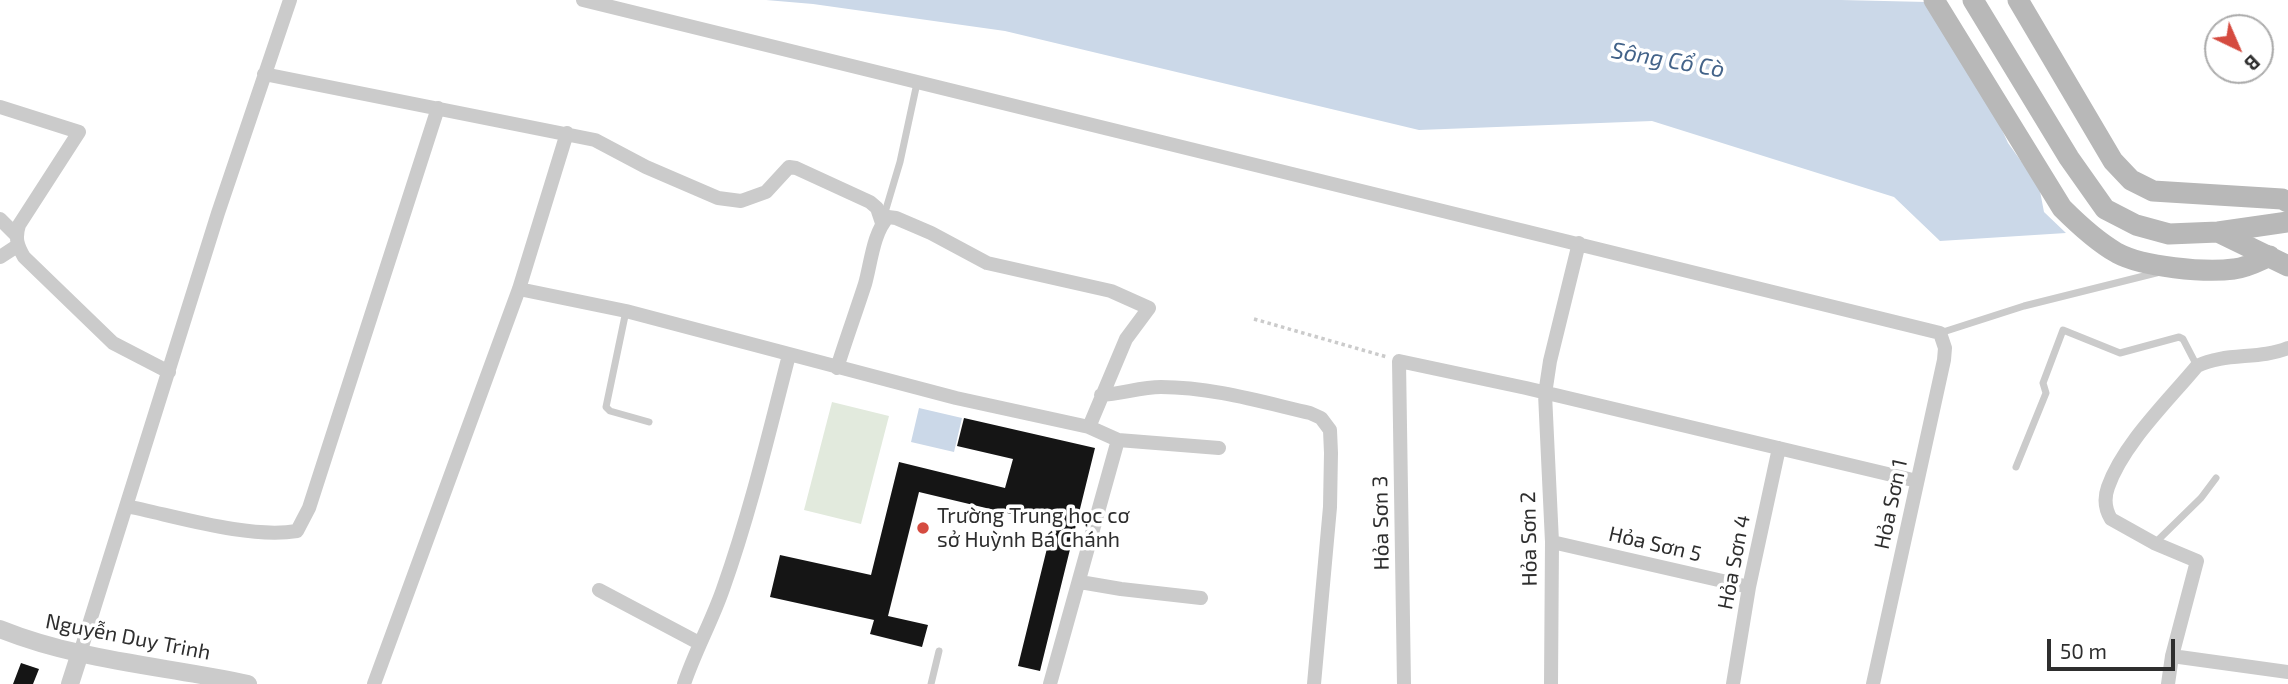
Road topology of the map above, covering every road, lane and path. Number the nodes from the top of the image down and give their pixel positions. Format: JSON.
{"nodes":[{"id":1,"x":290,"y":0,"type":"edge"},
{"id":2,"x":583,"y":0,"type":"edge"},
{"id":3,"x":1934,"y":0,"type":"edge"},
{"id":4,"x":1973,"y":0,"type":"edge"},
{"id":5,"x":2018,"y":0,"type":"edge"},
{"id":6,"x":264,"y":74,"type":"junction"},
{"id":7,"x":917,"y":83,"type":"junction"},
{"id":8,"x":0,"y":108,"type":"edge"},
{"id":9,"x":438,"y":108,"type":"junction"},
{"id":10,"x":567,"y":133,"type":"junction"},
{"id":11,"x":2288,"y":202,"type":"edge"},
{"id":12,"x":0,"y":219,"type":"edge"},
{"id":13,"x":2288,"y":222,"type":"edge"},
{"id":14,"x":882,"y":223,"type":"junction"},
{"id":15,"x":2218,"y":232,"type":"junction"},
{"id":16,"x":16,"y":240,"type":"junction"},
{"id":17,"x":1579,"y":243,"type":"junction"},
{"id":18,"x":0,"y":257,"type":"edge"},
{"id":19,"x":2279,"y":261,"type":"edge"},
{"id":20,"x":2177,"y":268,"type":"junction"},
{"id":21,"x":519,"y":289,"type":"junction"},
{"id":22,"x":626,"y":311,"type":"junction"},
{"id":23,"x":1254,"y":319,"type":"dead end"},
{"id":24,"x":1940,"y":333,"type":"junction"},
{"id":25,"x":2288,"y":348,"type":"edge"},
{"id":26,"x":789,"y":355,"type":"junction"},
{"id":27,"x":1399,"y":361,"type":"junction"},
{"id":28,"x":2197,"y":366,"type":"junction"},
{"id":29,"x":837,"y":368,"type":"junction"},
{"id":30,"x":169,"y":372,"type":"junction"},
{"id":31,"x":1545,"y":394,"type":"junction"},
{"id":32,"x":1101,"y":395,"type":"junction"},
{"id":33,"x":649,"y":422,"type":"dead end"},
{"id":34,"x":1088,"y":426,"type":"junction"},
{"id":35,"x":1118,"y":440,"type":"junction"},
{"id":36,"x":1219,"y":448,"type":"dead end"},
{"id":37,"x":1779,"y":448,"type":"junction"},
{"id":38,"x":2017,"y":467,"type":"dead end"},
{"id":39,"x":2216,"y":478,"type":"dead end"},
{"id":40,"x":1917,"y":481,"type":"junction"},
{"id":41,"x":126,"y":506,"type":"junction"},
{"id":42,"x":1552,"y":542,"type":"junction"},
{"id":43,"x":2154,"y":543,"type":"junction"},
{"id":44,"x":1080,"y":582,"type":"junction"},
{"id":45,"x":1749,"y":587,"type":"junction"},
{"id":46,"x":599,"y":590,"type":"dead end"},
{"id":47,"x":1200,"y":598,"type":"dead end"},
{"id":48,"x":0,"y":629,"type":"edge"},
{"id":49,"x":699,"y":643,"type":"junction"},
{"id":50,"x":939,"y":651,"type":"dead end"},
{"id":51,"x":80,"y":653,"type":"junction"},
{"id":52,"x":2172,"y":656,"type":"junction"},
{"id":53,"x":2288,"y":672,"type":"edge"},
{"id":54,"x":70,"y":684,"type":"edge"},
{"id":55,"x":245,"y":684,"type":"edge"},
{"id":56,"x":374,"y":684,"type":"edge"},
{"id":57,"x":684,"y":684,"type":"edge"},
{"id":58,"x":931,"y":684,"type":"edge"},
{"id":59,"x":1050,"y":684,"type":"edge"},
{"id":60,"x":1314,"y":684,"type":"edge"},
{"id":61,"x":1404,"y":684,"type":"edge"},
{"id":62,"x":1551,"y":684,"type":"edge"},
{"id":63,"x":1733,"y":684,"type":"edge"},
{"id":64,"x":1873,"y":684,"type":"edge"},
{"id":65,"x":2168,"y":684,"type":"edge"}],
"edges":[{"from":1,"to":6,"type":"street"},
{"from":2,"to":7,"type":"street"},
{"from":3,"to":20,"type":"main road"},
{"from":4,"to":15,"type":"main road"},
{"from":5,"to":11,"type":"main road"},
{"from":6,"to":9,"type":"street"},
{"from":6,"to":30,"type":"street"},
{"from":7,"to":14,"type":"lane"},
{"from":7,"to":17,"type":"street"},
{"from":8,"to":16,"type":"street"},
{"from":9,"to":10,"type":"street"},
{"from":9,"to":41,"type":"street"},
{"from":10,"to":14,"type":"street"},
{"from":10,"to":21,"type":"street"},
{"from":12,"to":16,"type":"street"},
{"from":13,"to":15,"type":"main road"},
{"from":14,"to":29,"type":"street"},
{"from":14,"to":32,"type":"street"},
{"from":15,"to":19,"type":"main road"},
{"from":16,"to":18,"type":"street"},
{"from":16,"to":30,"type":"street"},
{"from":17,"to":24,"type":"street"},
{"from":17,"to":31,"type":"street","name":"Hỏa Sơn 2"},
{"from":19,"to":20,"type":"main road"},
{"from":20,"to":24,"type":"lane"},
{"from":21,"to":22,"type":"street"},
{"from":21,"to":56,"type":"street"},
{"from":22,"to":26,"type":"street"},
{"from":22,"to":33,"type":"lane"},
{"from":23,"to":27,"type":"path"},
{"from":24,"to":40,"type":"street","name":"Hỏa Sơn 1"},
{"from":25,"to":28,"type":"street"},
{"from":26,"to":29,"type":"street"},
{"from":26,"to":49,"type":"street"},
{"from":27,"to":31,"type":"street"},
{"from":27,"to":61,"type":"street","name":"Hỏa Sơn 3"},
{"from":28,"to":38,"type":"lane"},
{"from":28,"to":43,"type":"street"},
{"from":29,"to":34,"type":"street"},
{"from":30,"to":41,"type":"street"},
{"from":31,"to":37,"type":"street"},
{"from":31,"to":42,"type":"street","name":"Hỏa Sơn 2"},
{"from":32,"to":34,"type":"street"},
{"from":32,"to":60,"type":"street"},
{"from":34,"to":35,"type":"street"},
{"from":35,"to":36,"type":"street"},
{"from":35,"to":44,"type":"street"},
{"from":37,"to":40,"type":"street"},
{"from":37,"to":45,"type":"street","name":"Hỏa Sơn 4"},
{"from":39,"to":43,"type":"lane"},
{"from":40,"to":64,"type":"street","name":"Hỏa Sơn 1"},
{"from":41,"to":51,"type":"street"},
{"from":42,"to":45,"type":"street","name":"Hỏa Sơn 5"},
{"from":42,"to":62,"type":"street","name":"Hỏa Sơn 2"},
{"from":43,"to":52,"type":"street"},
{"from":44,"to":47,"type":"street"},
{"from":44,"to":59,"type":"street"},
{"from":45,"to":63,"type":"street","name":"Hỏa Sơn 4"},
{"from":46,"to":49,"type":"street"},
{"from":48,"to":51,"type":"street","name":"Nguyễn Duy Trinh"},
{"from":49,"to":57,"type":"street"},
{"from":50,"to":58,"type":"lane"},
{"from":51,"to":54,"type":"street"},
{"from":51,"to":55,"type":"street","name":"Nguyễn Duy Trinh"},
{"from":52,"to":53,"type":"street"},
{"from":52,"to":65,"type":"street"}]}
